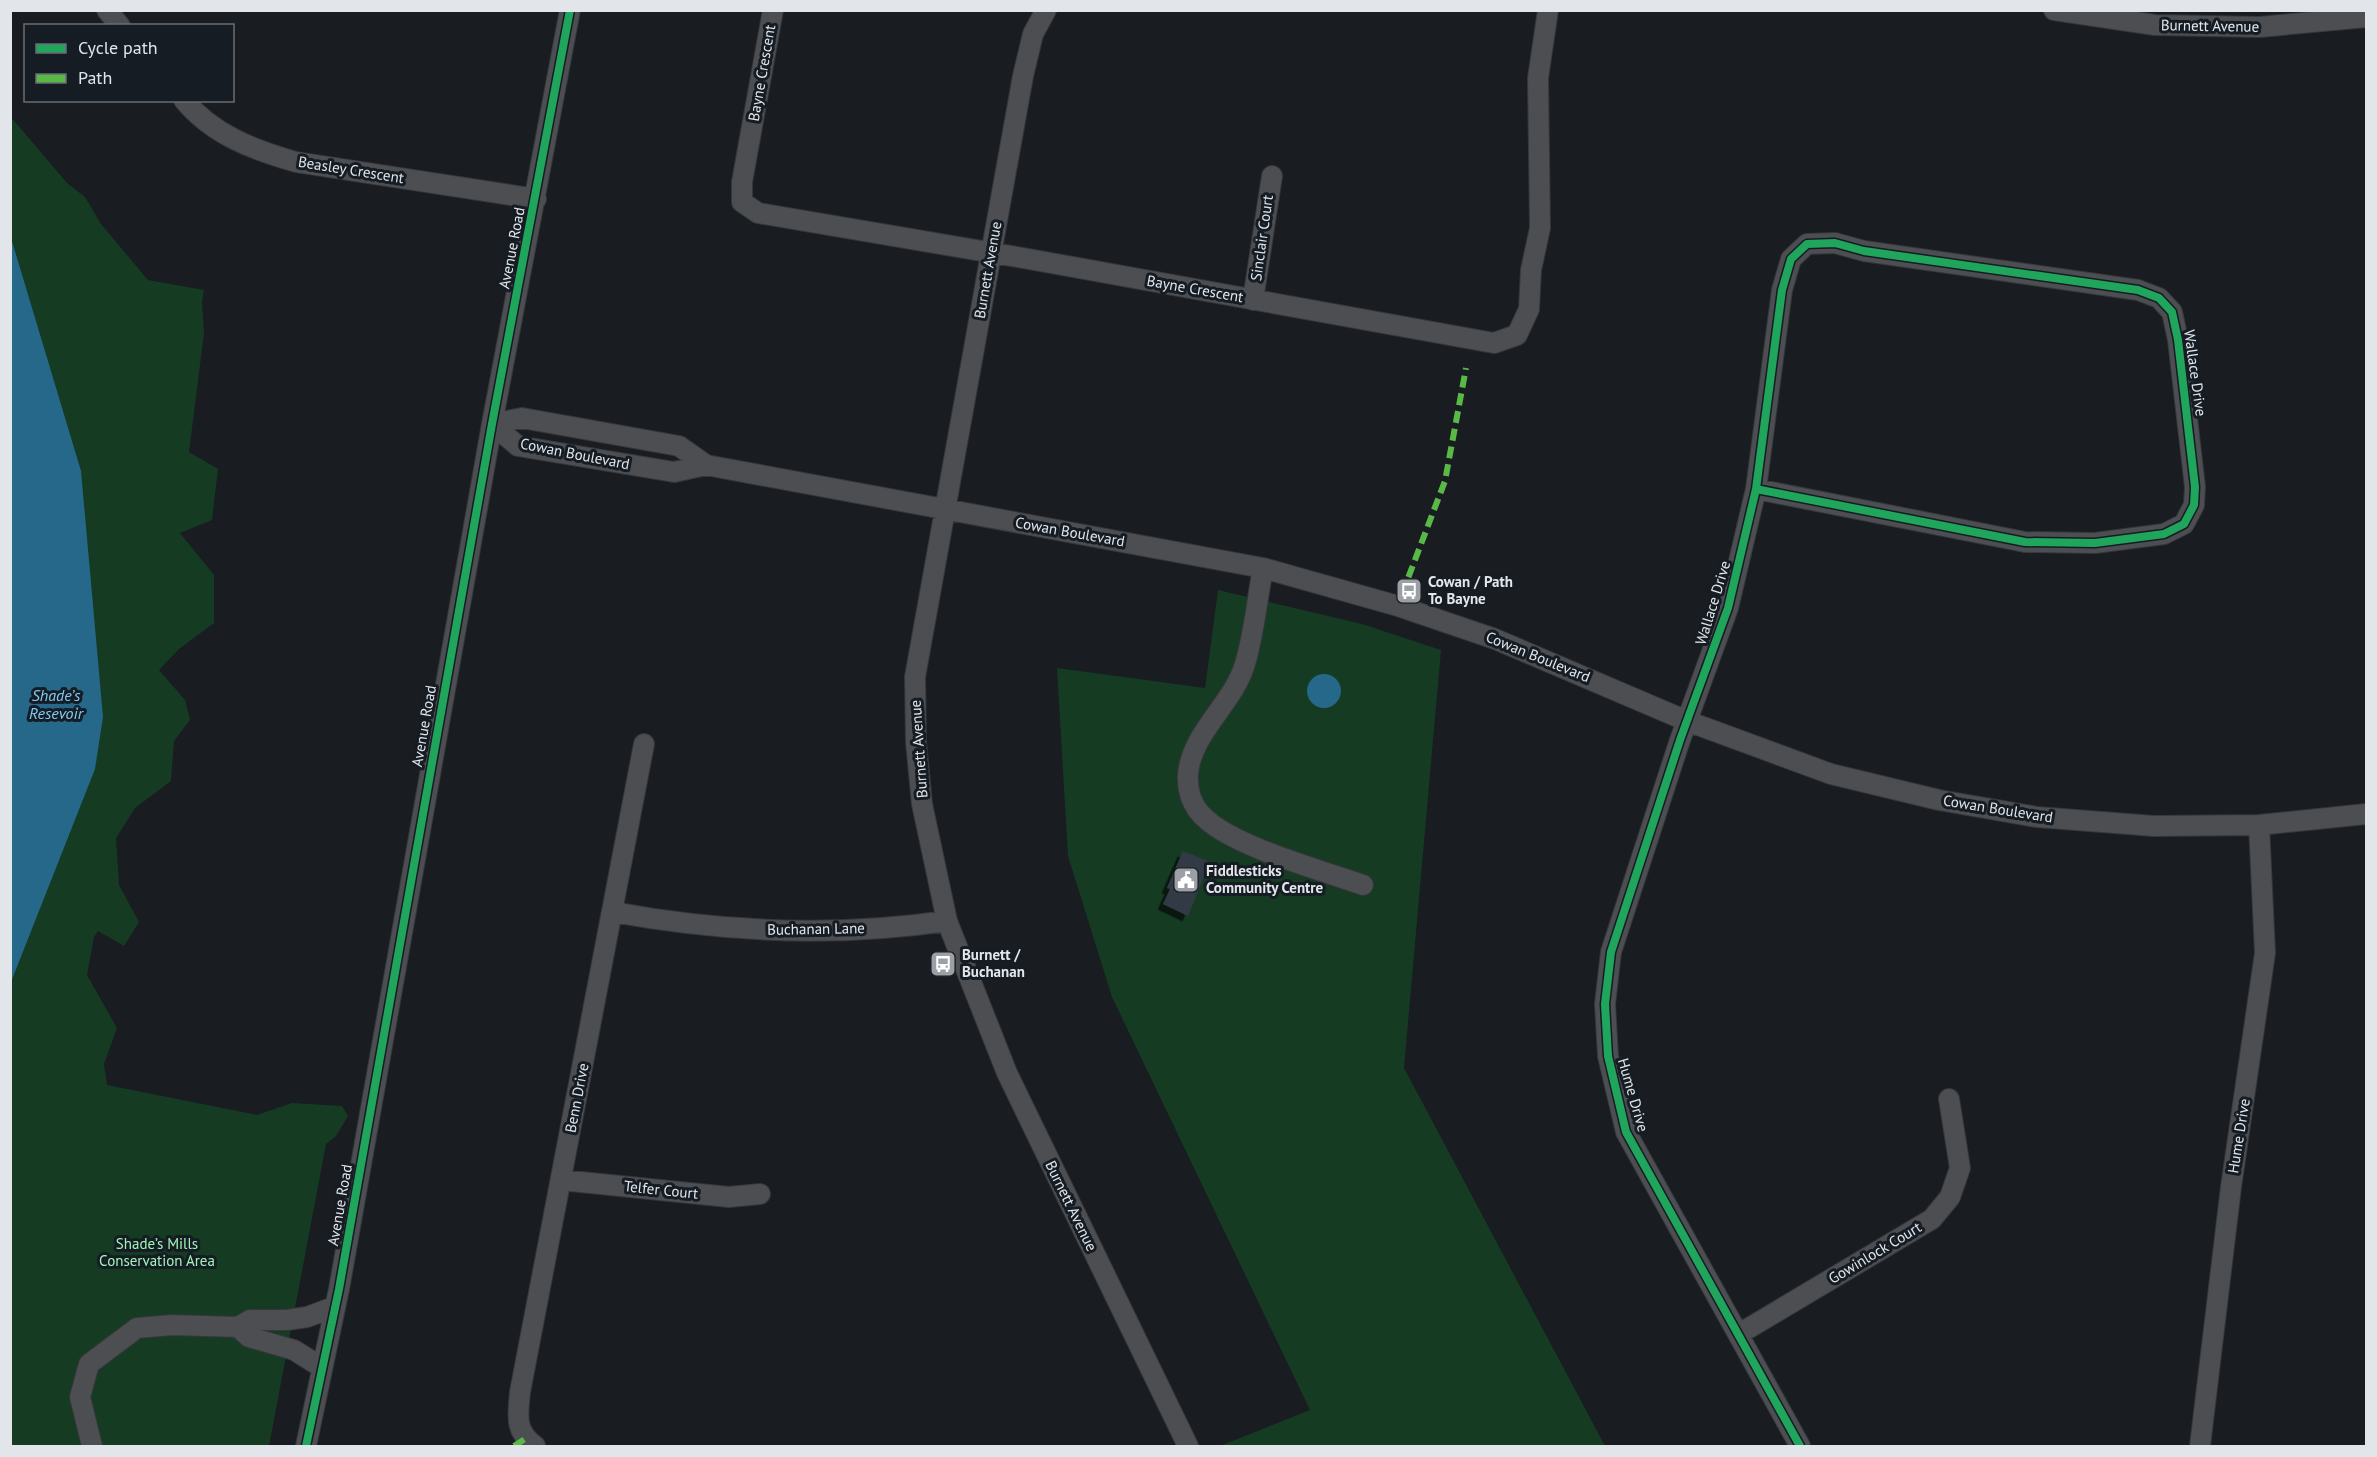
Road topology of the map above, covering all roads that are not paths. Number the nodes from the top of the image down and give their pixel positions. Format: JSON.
{"nodes":[{"id":1,"x":107,"y":10,"type":"edge"},
{"id":2,"x":570,"y":10,"type":"edge"},
{"id":3,"x":773,"y":10,"type":"edge"},
{"id":4,"x":1046,"y":10,"type":"edge"},
{"id":5,"x":1548,"y":10,"type":"edge"},
{"id":6,"x":2054,"y":10,"type":"edge"},
{"id":7,"x":2367,"y":17,"type":"edge"},
{"id":8,"x":118,"y":24,"type":"edge"},
{"id":9,"x":186,"y":102,"type":"edge"},
{"id":10,"x":1272,"y":176,"type":"dead end"},
{"id":11,"x":536,"y":199,"type":"junction"},
{"id":12,"x":992,"y":253,"type":"junction"},
{"id":13,"x":1253,"y":300,"type":"junction"},
{"id":14,"x":492,"y":424,"type":"junction"},
{"id":15,"x":706,"y":465,"type":"junction"},
{"id":16,"x":1756,"y":489,"type":"junction"},
{"id":17,"x":944,"y":509,"type":"junction"},
{"id":18,"x":1263,"y":568,"type":"junction"},
{"id":19,"x":1687,"y":721,"type":"junction"},
{"id":20,"x":644,"y":744,"type":"dead end"},
{"id":21,"x":2367,"y":814,"type":"edge"},
{"id":22,"x":2259,"y":825,"type":"junction"},
{"id":23,"x":1362,"y":885,"type":"dead end"},
{"id":24,"x":613,"y":912,"type":"junction"},
{"id":25,"x":947,"y":921,"type":"junction"},
{"id":26,"x":1949,"y":1099,"type":"dead end"},
{"id":27,"x":561,"y":1180,"type":"junction"},
{"id":28,"x":760,"y":1194,"type":"dead end"},
{"id":29,"x":334,"y":1307,"type":"junction"},
{"id":30,"x":238,"y":1327,"type":"junction"},
{"id":31,"x":1739,"y":1334,"type":"junction"},
{"id":32,"x":321,"y":1367,"type":"junction"},
{"id":33,"x":92,"y":1446,"type":"edge"},
{"id":34,"x":306,"y":1446,"type":"edge"},
{"id":35,"x":535,"y":1446,"type":"edge"},
{"id":36,"x":1188,"y":1446,"type":"edge"},
{"id":37,"x":1800,"y":1446,"type":"edge"},
{"id":38,"x":2200,"y":1446,"type":"edge"}],
"edges":[{"from":1,"to":8,"type":"street"},
{"from":2,"to":11,"type":"street","name":"Avenue Road"},
{"from":3,"to":12,"type":"street","name":"Bayne Crescent"},
{"from":4,"to":12,"type":"street","name":"Burnett Avenue"},
{"from":5,"to":13,"type":"street","name":"Bayne Crescent"},
{"from":6,"to":7,"type":"street","name":"Burnett Avenue"},
{"from":9,"to":11,"type":"street","name":"Beasley Crescent"},
{"from":10,"to":13,"type":"street","name":"Sinclair Court"},
{"from":11,"to":14,"type":"street","name":"Avenue Road"},
{"from":12,"to":13,"type":"street","name":"Bayne Crescent"},
{"from":12,"to":17,"type":"street","name":"Burnett Avenue"},
{"from":14,"to":15,"type":"street","name":"Cowan Boulevard"},
{"from":14,"to":15,"type":"street","name":"Cowan Boulevard"},
{"from":14,"to":29,"type":"street","name":"Avenue Road"},
{"from":15,"to":17,"type":"street","name":"Cowan Boulevard"},
{"from":16,"to":16,"type":"street","name":"Wallace Drive"},
{"from":16,"to":19,"type":"street","name":"Wallace Drive"},
{"from":17,"to":18,"type":"street","name":"Cowan Boulevard"},
{"from":17,"to":25,"type":"street","name":"Burnett Avenue"},
{"from":18,"to":19,"type":"street","name":"Cowan Boulevard"},
{"from":18,"to":23,"type":"street"},
{"from":19,"to":22,"type":"street","name":"Cowan Boulevard"},
{"from":19,"to":31,"type":"street","name":"Hume Drive"},
{"from":20,"to":24,"type":"street","name":"Benn Drive"},
{"from":21,"to":22,"type":"street","name":"Cowan Boulevard"},
{"from":22,"to":38,"type":"street","name":"Hume Drive"},
{"from":24,"to":25,"type":"street","name":"Buchanan Lane"},
{"from":24,"to":27,"type":"street","name":"Benn Drive"},
{"from":25,"to":36,"type":"street","name":"Burnett Avenue"},
{"from":26,"to":31,"type":"street","name":"Gowinlock Court"},
{"from":27,"to":28,"type":"street","name":"Telfer Court"},
{"from":27,"to":35,"type":"street","name":"Benn Drive"},
{"from":29,"to":30,"type":"street"},
{"from":29,"to":32,"type":"street","name":"Avenue Road"},
{"from":30,"to":32,"type":"street"},
{"from":30,"to":33,"type":"street"},
{"from":31,"to":37,"type":"street","name":"Hume Drive"},
{"from":32,"to":34,"type":"street","name":"Avenue Road"}]}
